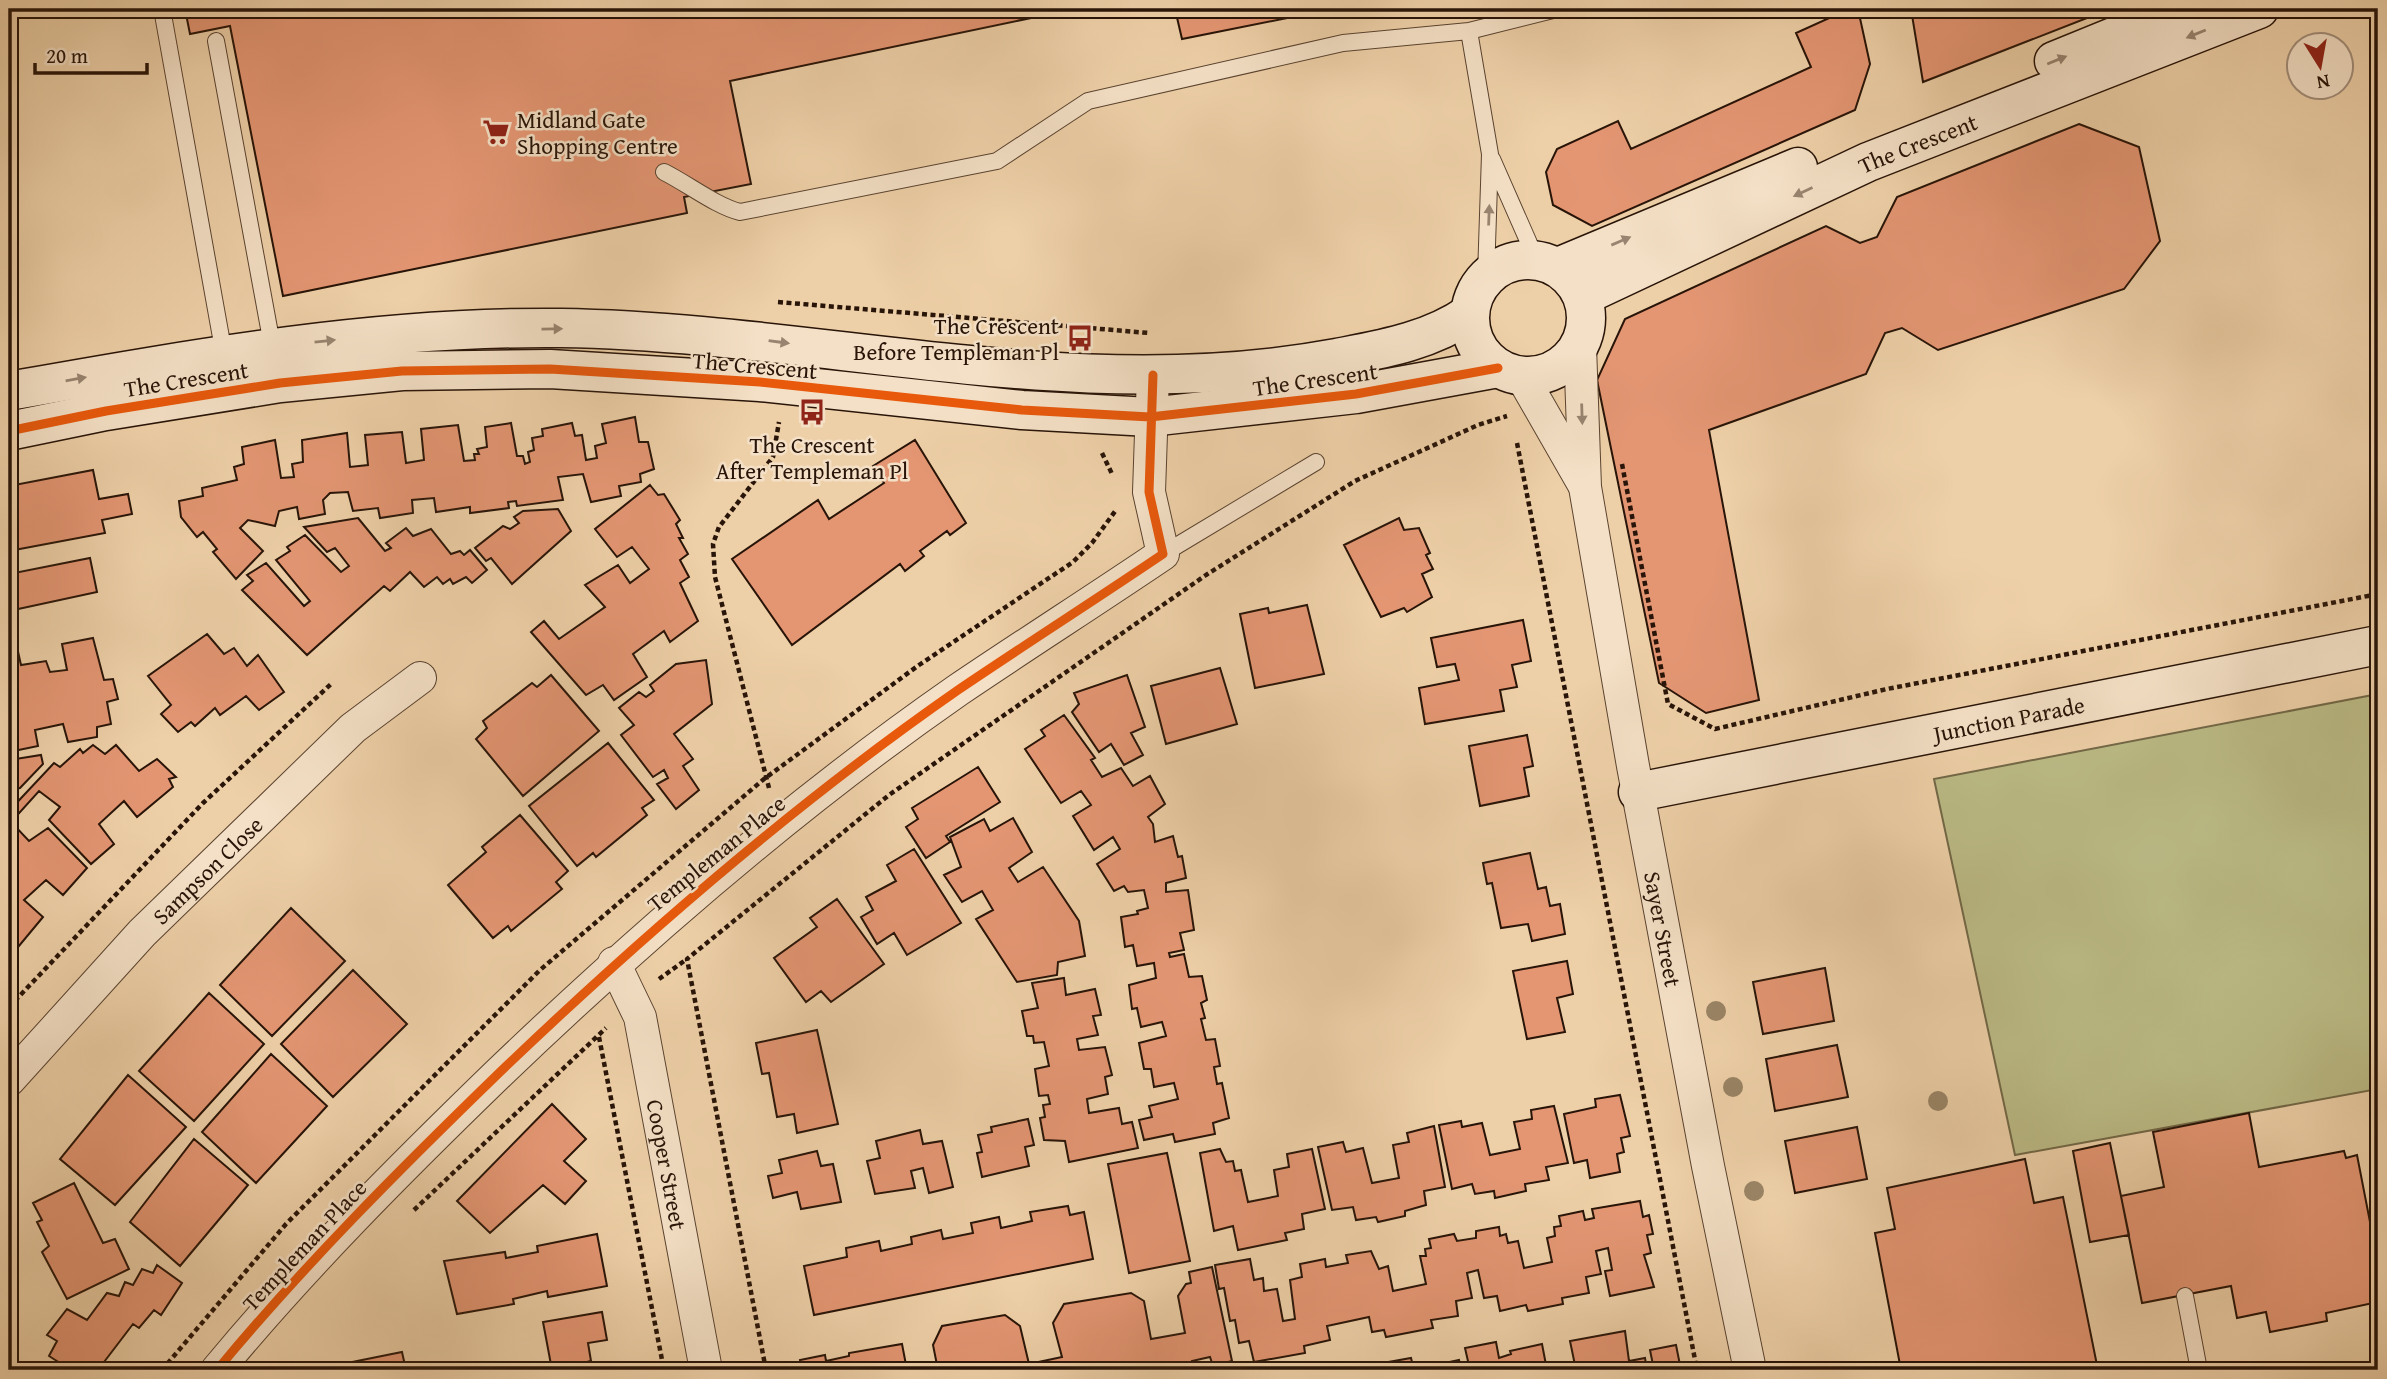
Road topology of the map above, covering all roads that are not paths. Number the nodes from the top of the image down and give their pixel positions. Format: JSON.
{"nodes":[{"id":1,"x":162,"y":9,"type":"edge"},
{"id":2,"x":1557,"y":9,"type":"edge"},
{"id":3,"x":2182,"y":9,"type":"edge"},
{"id":4,"x":2259,"y":9,"type":"edge"},
{"id":5,"x":1469,"y":31,"type":"junction"},
{"id":6,"x":216,"y":41,"type":"dead end"},
{"id":7,"x":1490,"y":154,"type":"junction"},
{"id":8,"x":664,"y":172,"type":"dead end"},
{"id":9,"x":1547,"y":263,"type":"junction"},
{"id":10,"x":1486,"y":276,"type":"junction"},
{"id":11,"x":1583,"y":296,"type":"junction"},
{"id":12,"x":1469,"y":314,"type":"junction"},
{"id":13,"x":1580,"y":346,"type":"junction"},
{"id":14,"x":224,"y":354,"type":"junction"},
{"id":15,"x":276,"y":365,"type":"junction"},
{"id":16,"x":1510,"y":372,"type":"junction"},
{"id":17,"x":1153,"y":375,"type":"junction"},
{"id":18,"x":9,"y":391,"type":"edge"},
{"id":19,"x":1150,"y":417,"type":"junction"},
{"id":20,"x":9,"y":431,"type":"edge"},
{"id":21,"x":1317,"y":462,"type":"dead end"},
{"id":22,"x":1585,"y":487,"type":"junction"},
{"id":23,"x":1163,"y":554,"type":"junction"},
{"id":24,"x":2378,"y":645,"type":"edge"},
{"id":25,"x":421,"y":678,"type":"dead end"},
{"id":26,"x":1638,"y":793,"type":"junction"},
{"id":27,"x":614,"y":963,"type":"junction"},
{"id":28,"x":9,"y":1080,"type":"edge"},
{"id":29,"x":2185,"y":1296,"type":"dead end"},
{"id":30,"x":217,"y":1370,"type":"edge"},
{"id":31,"x":706,"y":1370,"type":"edge"},
{"id":32,"x":1751,"y":1370,"type":"edge"},
{"id":33,"x":2200,"y":1370,"type":"edge"}],
"edges":[{"from":1,"to":14,"type":"lane"},
{"from":2,"to":5,"type":"lane"},
{"from":9,"to":3,"type":"street","name":"The Crescent","one_way":true},
{"from":4,"to":11,"type":"street","name":"The Crescent","one_way":true},
{"from":5,"to":7,"type":"lane"},
{"from":5,"to":8,"type":"lane"},
{"from":6,"to":15,"type":"lane"},
{"from":7,"to":9,"type":"lane"},
{"from":10,"to":7,"type":"lane","one_way":true},
{"from":9,"to":10,"type":"street","name":"The Crescent"},
{"from":9,"to":11,"type":"street"},
{"from":10,"to":12,"type":"street"},
{"from":11,"to":13,"type":"street"},
{"from":12,"to":16,"type":"street"},
{"from":12,"to":17,"type":"street","name":"The Crescent"},
{"from":13,"to":16,"type":"street","name":"The Crescent"},
{"from":13,"to":22,"type":"street","name":"Sayer Street","one_way":true},
{"from":14,"to":15,"type":"street","name":"The Crescent"},
{"from":18,"to":14,"type":"street","name":"The Crescent","one_way":true},
{"from":15,"to":17,"type":"street","name":"The Crescent","one_way":true},
{"from":15,"to":19,"type":"street","name":"The Crescent"},
{"from":15,"to":20,"type":"street","name":"The Crescent"},
{"from":16,"to":19,"type":"street","name":"The Crescent"},
{"from":16,"to":22,"type":"street","name":"Sayer Street"},
{"from":17,"to":19,"type":"street"},
{"from":19,"to":23,"type":"street"},
{"from":21,"to":23,"type":"lane"},
{"from":22,"to":26,"type":"street","name":"Sayer Street"},
{"from":23,"to":27,"type":"street","name":"Templeman Place"},
{"from":24,"to":26,"type":"street","name":"Junction Parade"},
{"from":25,"to":28,"type":"street","name":"Sampson Close"},
{"from":26,"to":32,"type":"street","name":"Sayer Street"},
{"from":27,"to":30,"type":"street","name":"Templeman Place"},
{"from":27,"to":31,"type":"street","name":"Cooper Street"},
{"from":29,"to":33,"type":"lane"}]}
